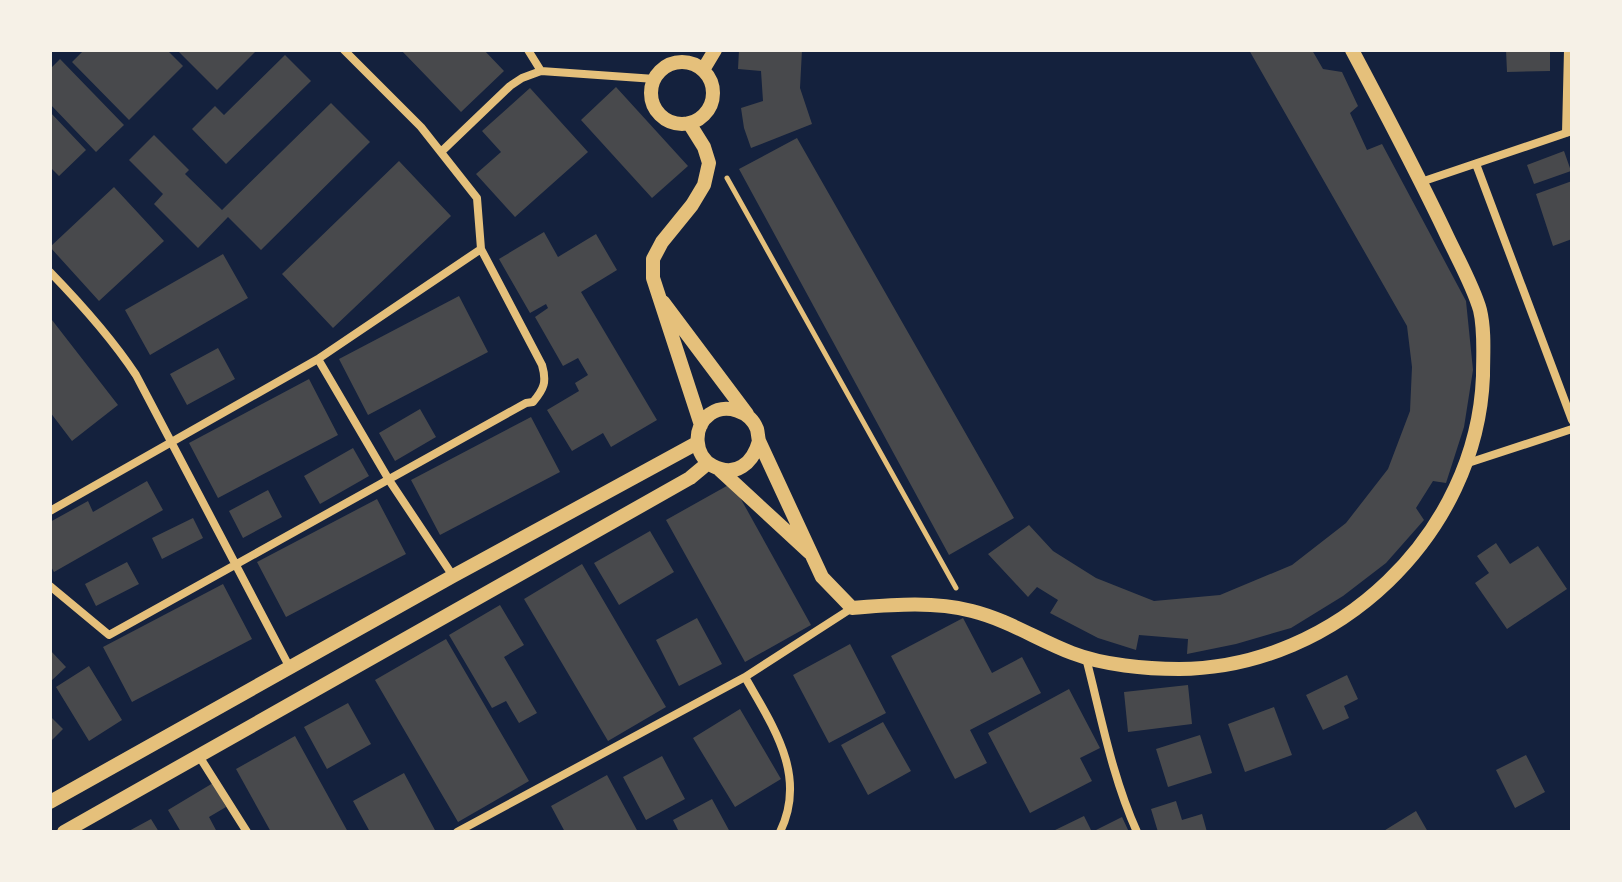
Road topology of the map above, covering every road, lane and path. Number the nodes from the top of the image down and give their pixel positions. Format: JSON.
{"nodes":[{"id":1,"x":344,"y":50,"type":"edge"},
{"id":2,"x":528,"y":50,"type":"edge"},
{"id":3,"x":715,"y":50,"type":"edge"},
{"id":4,"x":1352,"y":50,"type":"edge"},
{"id":5,"x":1568,"y":50,"type":"edge"},
{"id":6,"x":675,"y":56,"type":"edge"},
{"id":7,"x":703,"y":70,"type":"junction"},
{"id":8,"x":541,"y":71,"type":"junction"},
{"id":9,"x":655,"y":79,"type":"junction"},
{"id":10,"x":689,"y":123,"type":"junction"},
{"id":11,"x":1569,"y":132,"type":"edge"},
{"id":12,"x":441,"y":152,"type":"junction"},
{"id":13,"x":709,"y":163,"type":"junction"},
{"id":14,"x":1476,"y":164,"type":"junction"},
{"id":15,"x":1421,"y":182,"type":"junction"},
{"id":16,"x":481,"y":249,"type":"junction"},
{"id":17,"x":50,"y":272,"type":"edge"},
{"id":18,"x":656,"y":292,"type":"junction"},
{"id":19,"x":318,"y":359,"type":"junction"},
{"id":20,"x":749,"y":417,"type":"junction"},
{"id":21,"x":1572,"y":420,"type":"edge"},
{"id":22,"x":701,"y":425,"type":"junction"},
{"id":23,"x":1572,"y":429,"type":"edge"},
{"id":24,"x":173,"y":441,"type":"junction"},
{"id":25,"x":759,"y":441,"type":"junction"},
{"id":26,"x":697,"y":443,"type":"junction"},
{"id":27,"x":1465,"y":464,"type":"junction"},
{"id":28,"x":714,"y":466,"type":"junction"},
{"id":29,"x":389,"y":480,"type":"junction"},
{"id":30,"x":50,"y":511,"type":"edge"},
{"id":31,"x":815,"y":558,"type":"junction"},
{"id":32,"x":237,"y":564,"type":"junction"},
{"id":33,"x":453,"y":576,"type":"junction"},
{"id":34,"x":50,"y":586,"type":"edge"},
{"id":35,"x":852,"y":608,"type":"junction"},
{"id":36,"x":968,"y":610,"type":"junction"},
{"id":37,"x":1086,"y":657,"type":"junction"},
{"id":38,"x":290,"y":668,"type":"junction"},
{"id":39,"x":745,"y":677,"type":"junction"},
{"id":40,"x":199,"y":756,"type":"junction"},
{"id":41,"x":50,"y":802,"type":"edge"},
{"id":42,"x":64,"y":832,"type":"edge"},
{"id":43,"x":247,"y":832,"type":"edge"},
{"id":44,"x":457,"y":832,"type":"edge"},
{"id":45,"x":780,"y":832,"type":"edge"},
{"id":46,"x":1137,"y":832,"type":"edge"}],
"edges":[{"from":1,"to":12,"type":"street"},
{"from":2,"to":8,"type":"street"},
{"from":3,"to":7,"type":"street"},
{"from":4,"to":15,"type":"street"},
{"from":5,"to":11,"type":"street"},
{"from":6,"to":7,"type":"street"},
{"from":6,"to":9,"type":"street"},
{"from":7,"to":10,"type":"street"},
{"from":8,"to":9,"type":"street"},
{"from":8,"to":12,"type":"street"},
{"from":9,"to":10,"type":"street"},
{"from":10,"to":13,"type":"street"},
{"from":11,"to":14,"type":"street"},
{"from":12,"to":16,"type":"street"},
{"from":13,"to":18,"type":"street"},
{"from":13,"to":36,"type":"path"},
{"from":14,"to":15,"type":"street"},
{"from":14,"to":21,"type":"street"},
{"from":15,"to":27,"type":"street"},
{"from":16,"to":19,"type":"street"},
{"from":16,"to":29,"type":"street"},
{"from":17,"to":24,"type":"street"},
{"from":18,"to":20,"type":"street"},
{"from":18,"to":22,"type":"street"},
{"from":19,"to":24,"type":"street"},
{"from":19,"to":29,"type":"street"},
{"from":20,"to":22,"type":"street"},
{"from":20,"to":25,"type":"street"},
{"from":22,"to":26,"type":"street"},
{"from":23,"to":27,"type":"street"},
{"from":24,"to":30,"type":"street"},
{"from":24,"to":32,"type":"street"},
{"from":25,"to":28,"type":"street"},
{"from":25,"to":31,"type":"street"},
{"from":26,"to":28,"type":"street"},
{"from":26,"to":33,"type":"street"},
{"from":27,"to":37,"type":"street"},
{"from":28,"to":31,"type":"street"},
{"from":28,"to":40,"type":"street"},
{"from":29,"to":32,"type":"street"},
{"from":29,"to":33,"type":"street"},
{"from":31,"to":35,"type":"street"},
{"from":32,"to":34,"type":"street"},
{"from":32,"to":38,"type":"street"},
{"from":33,"to":38,"type":"street"},
{"from":35,"to":36,"type":"street"},
{"from":35,"to":39,"type":"street"},
{"from":36,"to":37,"type":"street"},
{"from":37,"to":46,"type":"street"},
{"from":38,"to":41,"type":"street"},
{"from":39,"to":44,"type":"street"},
{"from":39,"to":45,"type":"street"},
{"from":40,"to":42,"type":"street"},
{"from":40,"to":43,"type":"street"}]}
